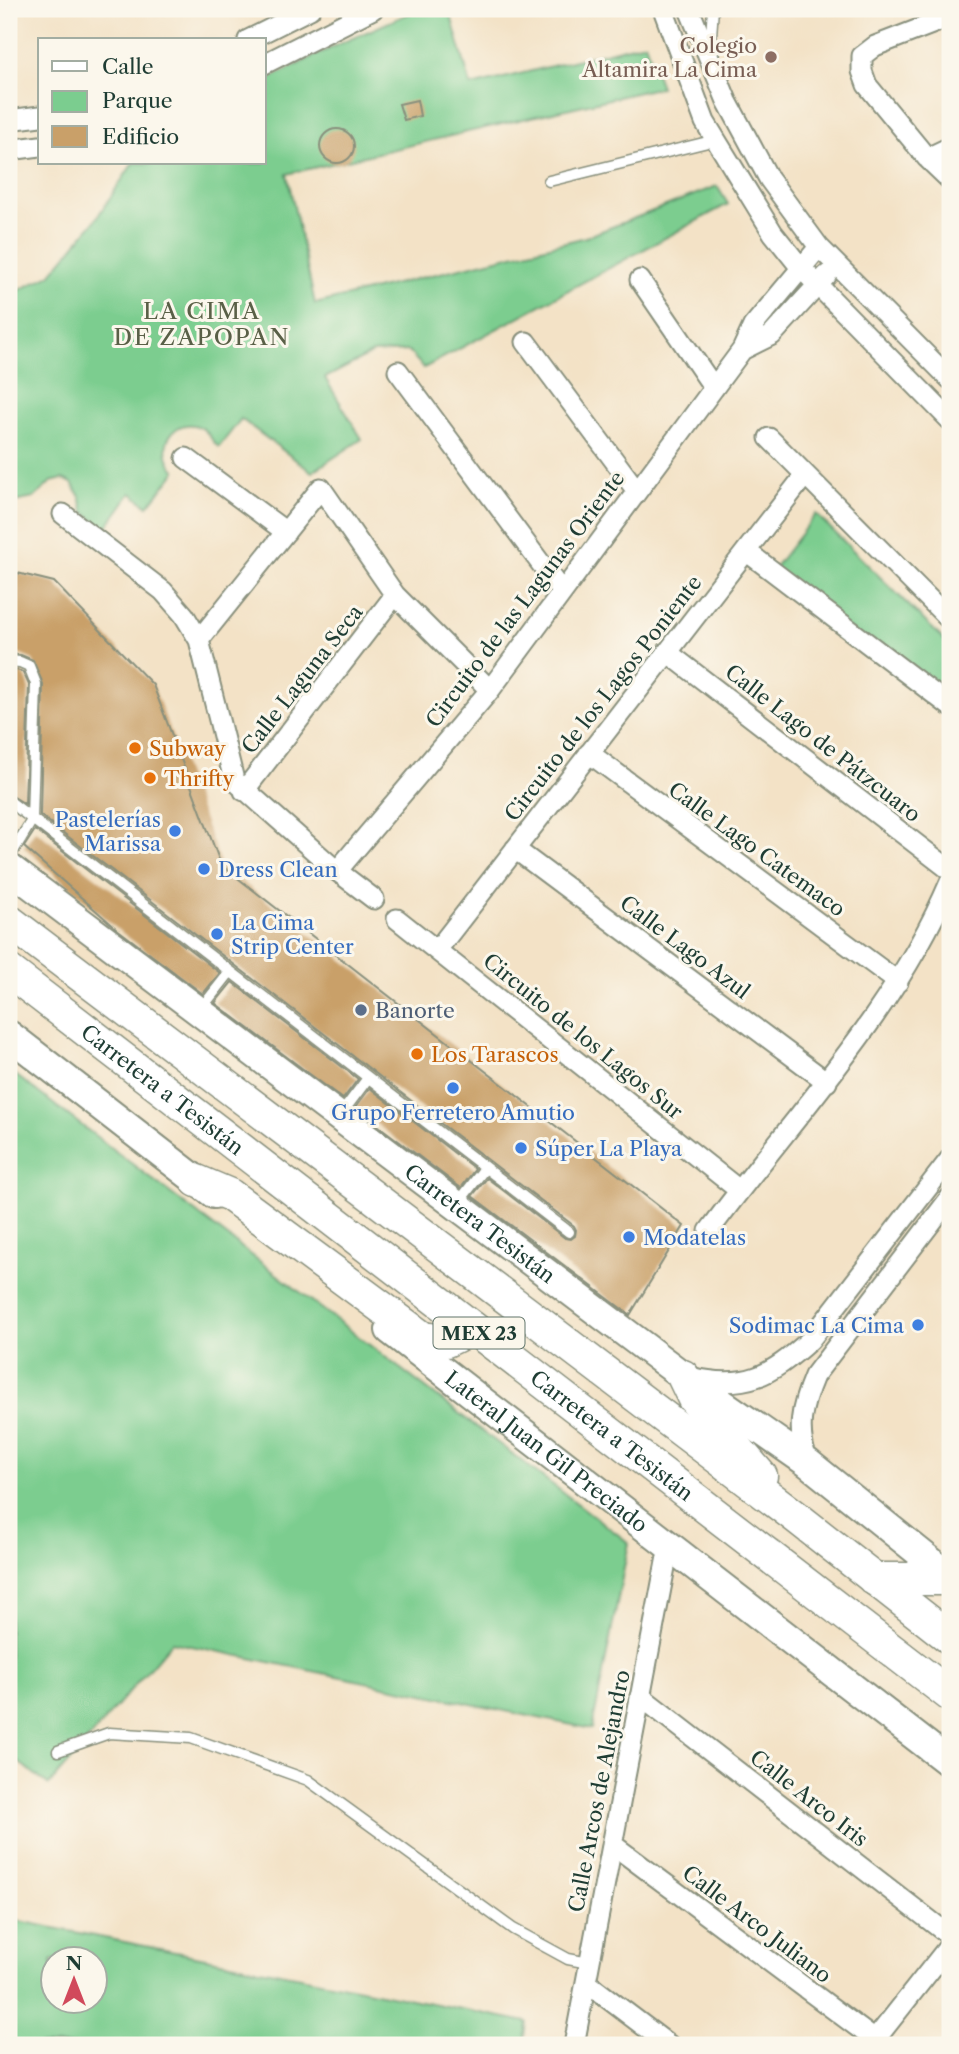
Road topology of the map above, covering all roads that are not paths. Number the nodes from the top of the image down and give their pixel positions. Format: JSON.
{"nodes":[{"id":1,"x":310,"y":9,"type":"edge"},
{"id":2,"x":371,"y":9,"type":"edge"},
{"id":3,"x":663,"y":9,"type":"edge"},
{"id":4,"x":689,"y":9,"type":"edge"},
{"id":5,"x":713,"y":9,"type":"edge"},
{"id":6,"x":347,"y":14,"type":"edge"},
{"id":7,"x":950,"y":17,"type":"edge"},
{"id":8,"x":252,"y":38,"type":"edge"},
{"id":9,"x":709,"y":60,"type":"junction"},
{"id":10,"x":266,"y":63,"type":"edge"},
{"id":11,"x":38,"y":116,"type":"edge"},
{"id":12,"x":9,"y":120,"type":"edge"},
{"id":13,"x":716,"y":140,"type":"junction"},
{"id":14,"x":38,"y":146,"type":"edge"},
{"id":15,"x":950,"y":147,"type":"edge"},
{"id":16,"x":9,"y":149,"type":"edge"},
{"id":17,"x":927,"y":158,"type":"junction"},
{"id":18,"x":950,"y":180,"type":"edge"},
{"id":19,"x":549,"y":181,"type":"dead end"},
{"id":20,"x":819,"y":247,"type":"junction"},
{"id":21,"x":836,"y":264,"type":"junction"},
{"id":22,"x":801,"y":268,"type":"junction"},
{"id":23,"x":640,"y":280,"type":"dead end"},
{"id":24,"x":818,"y":285,"type":"junction"},
{"id":25,"x":526,"y":342,"type":"dead end"},
{"id":26,"x":742,"y":350,"type":"junction"},
{"id":27,"x":398,"y":371,"type":"dead end"},
{"id":28,"x":950,"y":379,"type":"edge"},
{"id":29,"x":714,"y":388,"type":"junction"},
{"id":30,"x":950,"y":420,"type":"edge"},
{"id":31,"x":769,"y":438,"type":"dead end"},
{"id":32,"x":186,"y":458,"type":"dead end"},
{"id":33,"x":805,"y":475,"type":"junction"},
{"id":34,"x":637,"y":491,"type":"junction"},
{"id":35,"x":63,"y":514,"type":"dead end"},
{"id":36,"x":286,"y":532,"type":"junction"},
{"id":37,"x":746,"y":551,"type":"junction"},
{"id":38,"x":562,"y":592,"type":"junction"},
{"id":39,"x":395,"y":594,"type":"junction"},
{"id":40,"x":950,"y":620,"type":"edge"},
{"id":41,"x":199,"y":640,"type":"junction"},
{"id":42,"x":667,"y":652,"type":"junction"},
{"id":43,"x":9,"y":661,"type":"edge"},
{"id":44,"x":490,"y":690,"type":"junction"},
{"id":45,"x":950,"y":706,"type":"edge"},
{"id":46,"x":589,"y":753,"type":"junction"},
{"id":47,"x":244,"y":791,"type":"junction"},
{"id":48,"x":9,"y":800,"type":"edge"},
{"id":49,"x":32,"y":820,"type":"junction"},
{"id":50,"x":515,"y":849,"type":"junction"},
{"id":51,"x":9,"y":858,"type":"edge"},
{"id":52,"x":9,"y":869,"type":"edge"},
{"id":53,"x":950,"y":870,"type":"edge"},
{"id":54,"x":337,"y":871,"type":"junction"},
{"id":55,"x":950,"y":882,"type":"edge"},
{"id":56,"x":374,"y":899,"type":"dead end"},
{"id":57,"x":397,"y":919,"type":"dead end"},
{"id":58,"x":9,"y":920,"type":"edge"},
{"id":59,"x":437,"y":950,"type":"junction"},
{"id":60,"x":9,"y":971,"type":"edge"},
{"id":61,"x":230,"y":972,"type":"junction"},
{"id":62,"x":898,"y":982,"type":"junction"},
{"id":63,"x":199,"y":1011,"type":"junction"},
{"id":64,"x":9,"y":1035,"type":"edge"},
{"id":65,"x":368,"y":1077,"type":"junction"},
{"id":66,"x":827,"y":1082,"type":"junction"},
{"id":67,"x":339,"y":1117,"type":"junction"},
{"id":68,"x":950,"y":1159,"type":"edge"},
{"id":69,"x":485,"y":1168,"type":"junction"},
{"id":70,"x":197,"y":1181,"type":"junction"},
{"id":71,"x":739,"y":1190,"type":"junction"},
{"id":72,"x":950,"y":1198,"type":"edge"},
{"id":73,"x":457,"y":1205,"type":"junction"},
{"id":74,"x":709,"y":1231,"type":"dead end"},
{"id":75,"x":569,"y":1232,"type":"dead end"},
{"id":76,"x":829,"y":1315,"type":"junction"},
{"id":77,"x":472,"y":1328,"type":"junction"},
{"id":78,"x":850,"y":1329,"type":"junction"},
{"id":79,"x":683,"y":1376,"type":"junction"},
{"id":80,"x":808,"y":1463,"type":"junction"},
{"id":81,"x":796,"y":1517,"type":"junction"},
{"id":82,"x":669,"y":1546,"type":"junction"},
{"id":83,"x":874,"y":1578,"type":"junction"},
{"id":84,"x":950,"y":1578,"type":"edge"},
{"id":85,"x":950,"y":1638,"type":"edge"},
{"id":86,"x":950,"y":1695,"type":"edge"},
{"id":87,"x":640,"y":1696,"type":"junction"},
{"id":88,"x":58,"y":1751,"type":"dead end"},
{"id":89,"x":950,"y":1763,"type":"edge"},
{"id":90,"x":612,"y":1844,"type":"junction"},
{"id":91,"x":950,"y":1936,"type":"edge"},
{"id":92,"x":950,"y":1945,"type":"edge"},
{"id":93,"x":587,"y":1973,"type":"junction"},
{"id":94,"x":873,"y":2043,"type":"edge"},
{"id":95,"x":574,"y":2045,"type":"edge"},
{"id":96,"x":669,"y":2045,"type":"edge"}],
"edges":[{"from":1,"to":8,"type":"street"},
{"from":2,"to":6,"type":"street"},
{"from":3,"to":13,"type":"street"},
{"from":4,"to":9,"type":"street"},
{"from":5,"to":9,"type":"lane"},
{"from":6,"to":10,"type":"street"},
{"from":7,"to":17,"type":"street"},
{"from":9,"to":20,"type":"street"},
{"from":11,"to":12,"type":"street"},
{"from":13,"to":19,"type":"lane"},
{"from":13,"to":22,"type":"street"},
{"from":14,"to":16,"type":"street"},
{"from":15,"to":17,"type":"street"},
{"from":17,"to":18,"type":"street"},
{"from":20,"to":21,"type":"street"},
{"from":20,"to":22,"type":"street","name":"Circuito de las Lagunas Oriente"},
{"from":21,"to":24,"type":"street","name":"Circuito de las Lagunas Oriente"},
{"from":21,"to":28,"type":"street"},
{"from":22,"to":24,"type":"street"},
{"from":22,"to":26,"type":"street","name":"Circuito de las Lagunas Oriente"},
{"from":23,"to":29,"type":"street"},
{"from":24,"to":26,"type":"street","name":"Circuito de las Lagunas Oriente"},
{"from":24,"to":30,"type":"street"},
{"from":25,"to":34,"type":"street"},
{"from":26,"to":29,"type":"street","name":"Circuito de las Lagunas Oriente"},
{"from":27,"to":38,"type":"street"},
{"from":29,"to":34,"type":"street","name":"Circuito de las Lagunas Oriente"},
{"from":31,"to":33,"type":"street"},
{"from":32,"to":36,"type":"street"},
{"from":33,"to":37,"type":"street","name":"Circuito de los Lagos Poniente"},
{"from":33,"to":40,"type":"street"},
{"from":34,"to":38,"type":"street","name":"Circuito de las Lagunas Oriente"},
{"from":35,"to":41,"type":"street"},
{"from":36,"to":39,"type":"street"},
{"from":36,"to":41,"type":"street"},
{"from":37,"to":42,"type":"street","name":"Circuito de los Lagos Poniente"},
{"from":37,"to":45,"type":"street"},
{"from":38,"to":44,"type":"street","name":"Circuito de las Lagunas Oriente"},
{"from":39,"to":44,"type":"street"},
{"from":39,"to":47,"type":"street","name":"Calle Laguna Seca"},
{"from":41,"to":47,"type":"street"},
{"from":42,"to":46,"type":"street","name":"Circuito de los Lagos Poniente"},
{"from":42,"to":53,"type":"street","name":"Calle Lago de Pátzcuaro"},
{"from":43,"to":49,"type":"lane"},
{"from":44,"to":54,"type":"street","name":"Circuito de las Lagunas Oriente"},
{"from":46,"to":50,"type":"street","name":"Circuito de los Lagos Poniente"},
{"from":46,"to":62,"type":"street","name":"Calle Lago Catemaco"},
{"from":47,"to":54,"type":"street"},
{"from":48,"to":49,"type":"lane"},
{"from":49,"to":51,"type":"lane"},
{"from":49,"to":61,"type":"lane"},
{"from":50,"to":59,"type":"street","name":"Circuito de los Lagos Poniente"},
{"from":50,"to":66,"type":"street","name":"Calle Lago Azul"},
{"from":52,"to":63,"type":"main road","name":"Carretera Tesistán"},
{"from":54,"to":56,"type":"street"},
{"from":55,"to":62,"type":"street"},
{"from":57,"to":59,"type":"street","name":"Circuito de los Lagos Sur"},
{"from":58,"to":81,"type":"main road","name":"Carretera a Tesistán","number":"MEX 23"},
{"from":59,"to":71,"type":"street","name":"Circuito de los Lagos Sur"},
{"from":60,"to":77,"type":"main road","name":"Carretera a Tesistán","number":"MEX 23"},
{"from":61,"to":63,"type":"lane"},
{"from":61,"to":65,"type":"lane"},
{"from":62,"to":66,"type":"street"},
{"from":63,"to":67,"type":"main road","name":"Carretera Tesistán"},
{"from":64,"to":70,"type":"main road","name":"Lateral Juan Gil Preciado"},
{"from":65,"to":67,"type":"lane"},
{"from":65,"to":69,"type":"lane"},
{"from":66,"to":71,"type":"street"},
{"from":67,"to":73,"type":"main road","name":"Carretera Tesistán"},
{"from":68,"to":76,"type":"street"},
{"from":69,"to":73,"type":"lane"},
{"from":69,"to":75,"type":"lane"},
{"from":70,"to":77,"type":"main road"},
{"from":70,"to":82,"type":"main road","name":"Lateral Juan Gil Preciado"},
{"from":71,"to":74,"type":"street"},
{"from":72,"to":78,"type":"street"},
{"from":73,"to":79,"type":"main road","name":"Carretera Tesistán"},
{"from":76,"to":78,"type":"street"},
{"from":76,"to":79,"type":"street"},
{"from":77,"to":86,"type":"main road","name":"Carretera a Tesistán","number":"MEX 23"},
{"from":78,"to":80,"type":"street"},
{"from":79,"to":80,"type":"main road","name":"Carretera Tesistán"},
{"from":79,"to":81,"type":"main road"},
{"from":80,"to":84,"type":"main road","name":"Carretera Tesistán"},
{"from":81,"to":83,"type":"main road","name":"Carretera a Tesistán","number":"MEX 23"},
{"from":82,"to":87,"type":"street","name":"Calle Arcos de Alejandro"},
{"from":82,"to":89,"type":"main road","name":"Lateral Juan Gil Preciado"},
{"from":83,"to":84,"type":"main road"},
{"from":83,"to":85,"type":"main road","name":"Carretera a Tesistán","number":"MEX 23"},
{"from":87,"to":90,"type":"street","name":"Calle Arcos de Alejandro"},
{"from":87,"to":91,"type":"street","name":"Calle Arco Iris"},
{"from":88,"to":93,"type":"lane"},
{"from":90,"to":93,"type":"street","name":"Calle Arcos de Alejandro"},
{"from":90,"to":94,"type":"street","name":"Calle Arco Juliano"},
{"from":92,"to":94,"type":"street"},
{"from":93,"to":95,"type":"street","name":"Calle Arcos de Alejandro"},
{"from":93,"to":96,"type":"street"}]}
